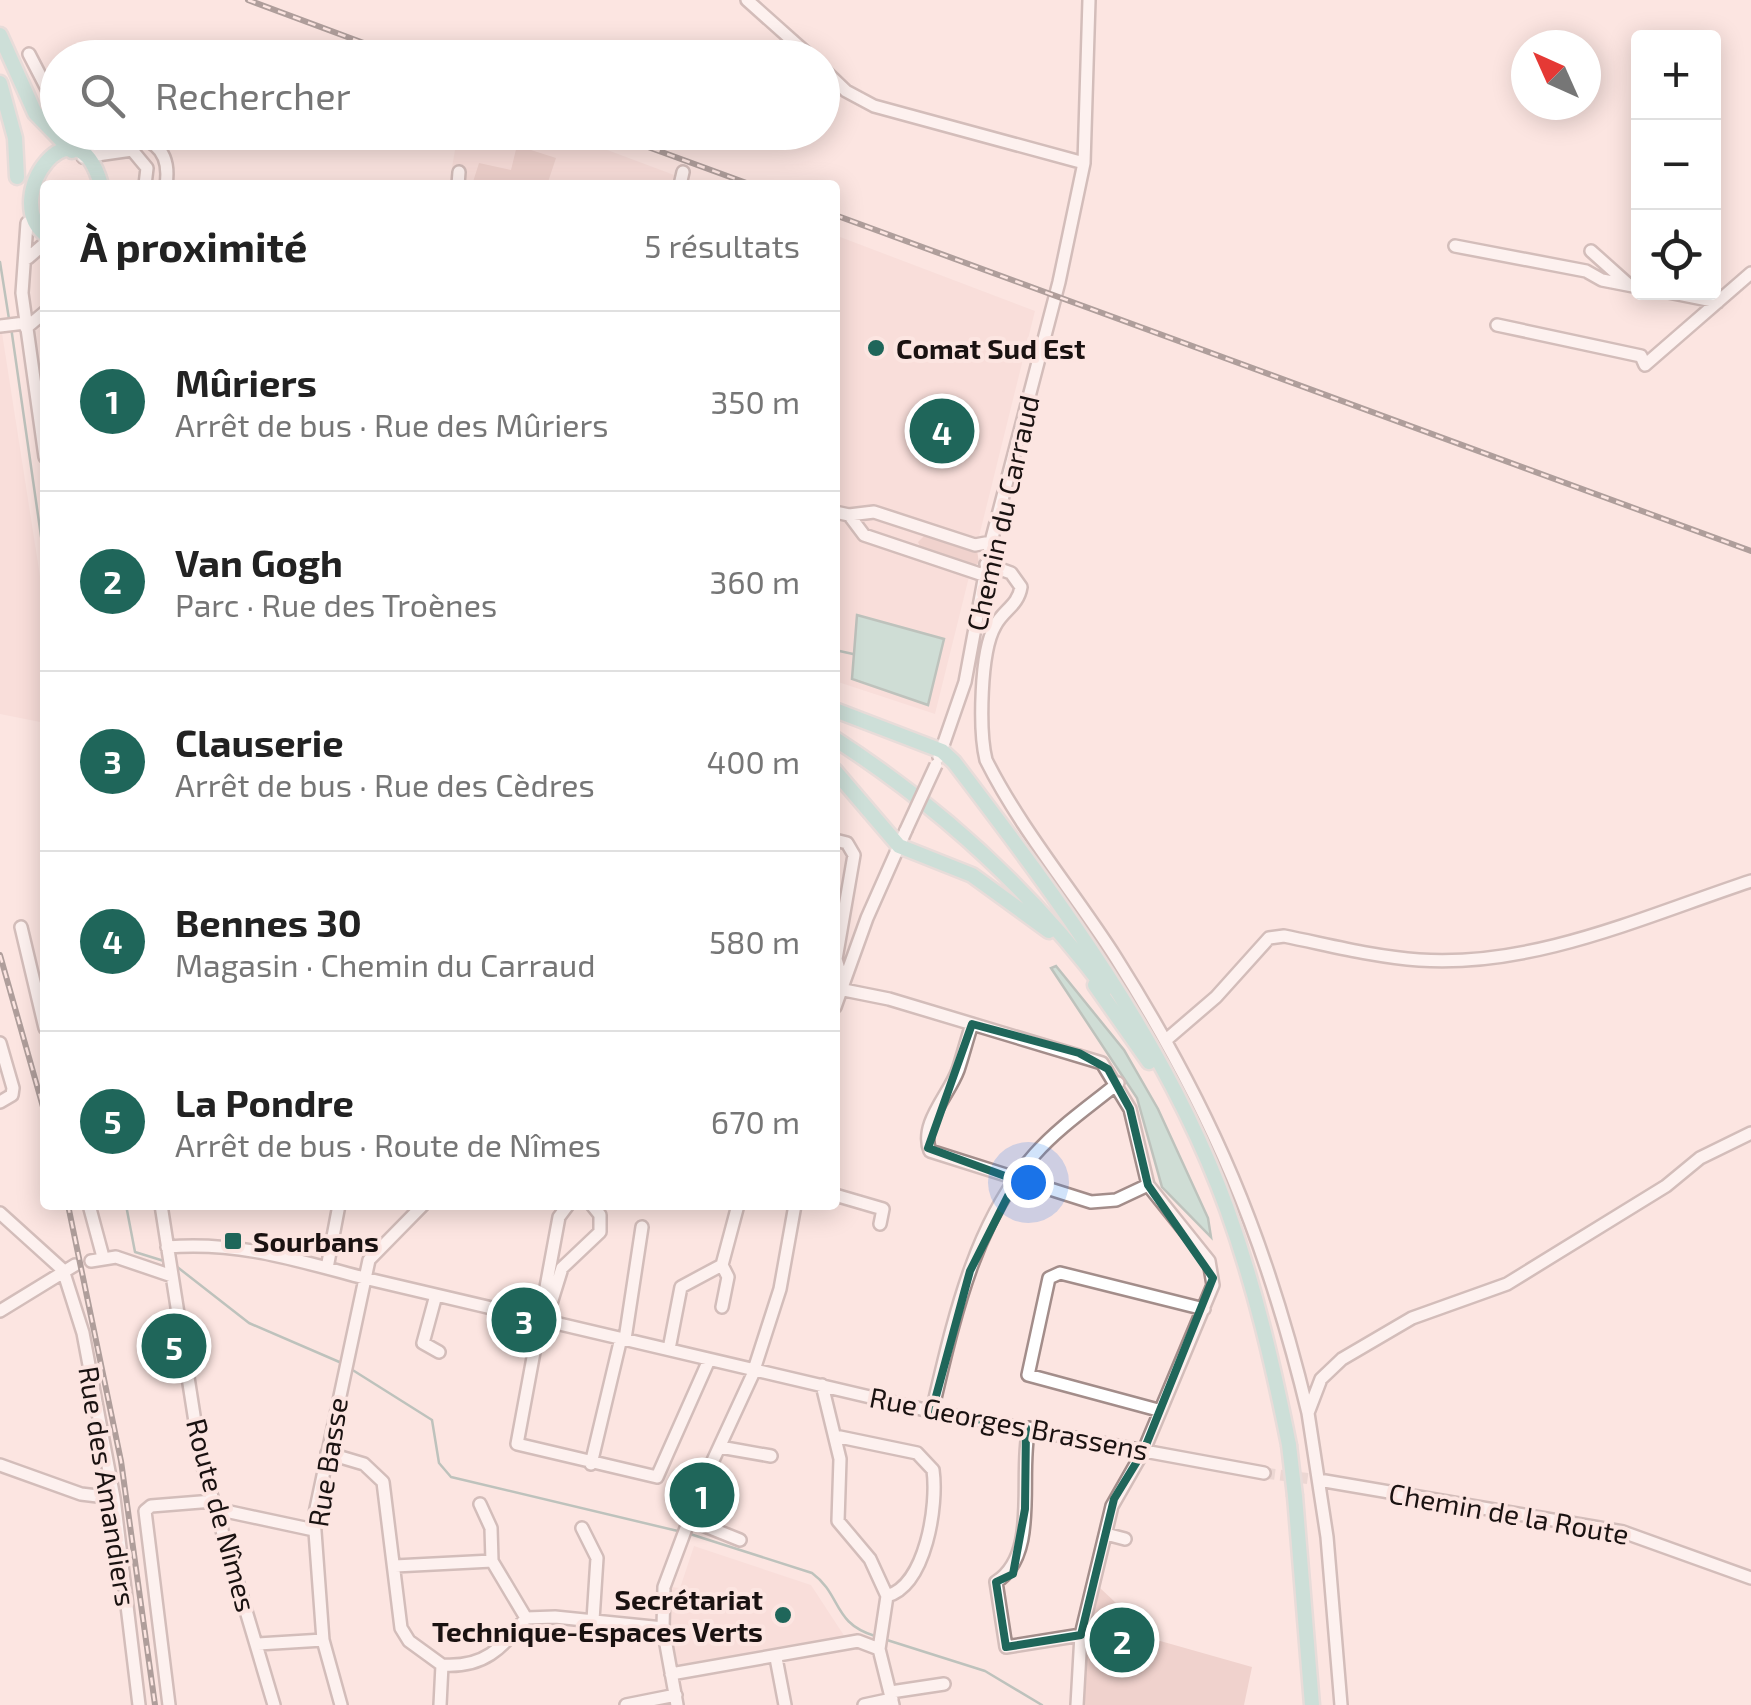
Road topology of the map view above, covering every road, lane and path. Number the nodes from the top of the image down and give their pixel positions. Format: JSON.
{"nodes":[{"id":1,"x":747,"y":0,"type":"edge"},
{"id":2,"x":1089,"y":0,"type":"edge"},
{"id":3,"x":0,"y":35,"type":"edge"},
{"id":4,"x":792,"y":40,"type":"edge"},
{"id":5,"x":30,"y":54,"type":"dead end"},
{"id":6,"x":40,"y":74,"type":"edge"},
{"id":7,"x":0,"y":84,"type":"edge"},
{"id":8,"x":840,"y":85,"type":"edge"},
{"id":9,"x":40,"y":117,"type":"edge"},
{"id":10,"x":74,"y":150,"type":"edge"},
{"id":11,"x":132,"y":150,"type":"joint"},
{"id":12,"x":163,"y":150,"type":"edge"},
{"id":13,"x":110,"y":152,"type":"junction"},
{"id":14,"x":78,"y":154,"type":"junction"},
{"id":15,"x":1084,"y":162,"type":"junction"},
{"id":16,"x":147,"y":168,"type":"junction"},
{"id":17,"x":18,"y":178,"type":"junction"},
{"id":18,"x":99,"y":180,"type":"edge"},
{"id":19,"x":102,"y":180,"type":"edge"},
{"id":20,"x":146,"y":180,"type":"edge"},
{"id":21,"x":155,"y":180,"type":"edge"},
{"id":22,"x":166,"y":180,"type":"edge"},
{"id":23,"x":27,"y":223,"type":"junction"},
{"id":24,"x":40,"y":231,"type":"edge"},
{"id":25,"x":1455,"y":246,"type":"dead end"},
{"id":26,"x":40,"y":248,"type":"edge"},
{"id":27,"x":1591,"y":252,"type":"dead end"},
{"id":28,"x":28,"y":258,"type":"junction"},
{"id":29,"x":1751,"y":273,"type":"edge"},
{"id":30,"x":1631,"y":284,"type":"edge"},
{"id":31,"x":1631,"y":285,"type":"edge"},
{"id":32,"x":1721,"y":293,"type":"edge"},
{"id":33,"x":1712,"y":300,"type":"edge"},
{"id":34,"x":40,"y":315,"type":"edge"},
{"id":35,"x":23,"y":325,"type":"junction"},
{"id":36,"x":1498,"y":325,"type":"dead end"},
{"id":37,"x":0,"y":326,"type":"edge"},
{"id":38,"x":40,"y":426,"type":"edge"},
{"id":39,"x":840,"y":513,"type":"edge"},
{"id":40,"x":849,"y":516,"type":"junction"},
{"id":41,"x":991,"y":542,"type":"junction"},
{"id":42,"x":984,"y":569,"type":"junction"},
{"id":43,"x":840,"y":712,"type":"edge"},
{"id":44,"x":840,"y":742,"type":"edge"},
{"id":45,"x":939,"y":758,"type":"junction"},
{"id":46,"x":840,"y":777,"type":"edge"},
{"id":47,"x":840,"y":841,"type":"edge"},
{"id":48,"x":899,"y":846,"type":"junction"},
{"id":49,"x":1751,"y":881,"type":"edge"},
{"id":50,"x":21,"y":927,"type":"dead end"},
{"id":51,"x":840,"y":937,"type":"edge"},
{"id":52,"x":840,"y":979,"type":"edge"},
{"id":53,"x":841,"y":984,"type":"junction"},
{"id":54,"x":840,"y":988,"type":"edge"},
{"id":55,"x":40,"y":1007,"type":"edge"},
{"id":56,"x":972,"y":1024,"type":"junction"},
{"id":57,"x":1166,"y":1040,"type":"junction"},
{"id":58,"x":0,"y":1043,"type":"edge"},
{"id":59,"x":1118,"y":1084,"type":"junction"},
{"id":60,"x":0,"y":1102,"type":"edge"},
{"id":61,"x":1183,"y":1112,"type":"junction"},
{"id":62,"x":1751,"y":1133,"type":"edge"},
{"id":63,"x":1016,"y":1180,"type":"junction"},
{"id":64,"x":1148,"y":1185,"type":"junction"},
{"id":65,"x":840,"y":1196,"type":"edge"},
{"id":66,"x":90,"y":1210,"type":"edge"},
{"id":67,"x":162,"y":1210,"type":"edge"},
{"id":68,"x":337,"y":1210,"type":"edge"},
{"id":69,"x":409,"y":1210,"type":"edge"},
{"id":70,"x":418,"y":1210,"type":"edge"},
{"id":71,"x":564,"y":1210,"type":"edge"},
{"id":72,"x":597,"y":1210,"type":"edge"},
{"id":73,"x":737,"y":1210,"type":"edge"},
{"id":74,"x":794,"y":1210,"type":"edge"},
{"id":75,"x":0,"y":1213,"type":"edge"},
{"id":76,"x":406,"y":1221,"type":"junction"},
{"id":77,"x":880,"y":1224,"type":"dead end"},
{"id":78,"x":642,"y":1227,"type":"dead end"},
{"id":79,"x":167,"y":1248,"type":"junction"},
{"id":80,"x":722,"y":1265,"type":"junction"},
{"id":81,"x":69,"y":1268,"type":"junction"},
{"id":82,"x":328,"y":1268,"type":"junction"},
{"id":83,"x":172,"y":1276,"type":"junction"},
{"id":84,"x":364,"y":1278,"type":"junction"},
{"id":85,"x":436,"y":1295,"type":"junction"},
{"id":86,"x":722,"y":1307,"type":"dead end"},
{"id":87,"x":1204,"y":1308,"type":"junction"},
{"id":88,"x":0,"y":1311,"type":"edge"},
{"id":89,"x":543,"y":1320,"type":"junction"},
{"id":90,"x":623,"y":1338,"type":"junction"},
{"id":91,"x":670,"y":1348,"type":"junction"},
{"id":92,"x":440,"y":1352,"type":"dead end"},
{"id":93,"x":708,"y":1360,"type":"junction"},
{"id":94,"x":754,"y":1370,"type":"junction"},
{"id":95,"x":822,"y":1386,"type":"junction"},
{"id":96,"x":1158,"y":1410,"type":"junction"},
{"id":97,"x":932,"y":1411,"type":"junction"},
{"id":98,"x":1308,"y":1413,"type":"junction"},
{"id":99,"x":1014,"y":1426,"type":"junction"},
{"id":100,"x":1029,"y":1428,"type":"junction"},
{"id":101,"x":835,"y":1436,"type":"junction"},
{"id":102,"x":720,"y":1447,"type":"junction"},
{"id":103,"x":1144,"y":1450,"type":"junction"},
{"id":104,"x":326,"y":1453,"type":"junction"},
{"id":105,"x":770,"y":1456,"type":"dead end"},
{"id":106,"x":591,"y":1464,"type":"junction"},
{"id":107,"x":0,"y":1465,"type":"edge"},
{"id":108,"x":1024,"y":1467,"type":"junction"},
{"id":109,"x":1264,"y":1473,"type":"tunnel mouth"},
{"id":110,"x":1320,"y":1480,"type":"junction"},
{"id":111,"x":114,"y":1498,"type":"junction"},
{"id":112,"x":480,"y":1504,"type":"dead end"},
{"id":113,"x":214,"y":1505,"type":"junction"},
{"id":114,"x":690,"y":1522,"type":"junction"},
{"id":115,"x":582,"y":1528,"type":"dead end"},
{"id":116,"x":314,"y":1530,"type":"junction"},
{"id":117,"x":1106,"y":1534,"type":"junction"},
{"id":118,"x":1125,"y":1539,"type":"dead end"},
{"id":119,"x":740,"y":1540,"type":"dead end"},
{"id":120,"x":492,"y":1561,"type":"junction"},
{"id":121,"x":395,"y":1566,"type":"junction"},
{"id":122,"x":1751,"y":1578,"type":"edge"},
{"id":123,"x":888,"y":1596,"type":"junction"},
{"id":124,"x":526,"y":1618,"type":"junction"},
{"id":125,"x":593,"y":1620,"type":"junction"},
{"id":126,"x":662,"y":1628,"type":"junction"},
{"id":127,"x":1081,"y":1635,"type":"junction"},
{"id":128,"x":323,"y":1640,"type":"junction"},
{"id":129,"x":258,"y":1644,"type":"junction"},
{"id":130,"x":879,"y":1649,"type":"junction"},
{"id":131,"x":776,"y":1658,"type":"junction"},
{"id":132,"x":442,"y":1665,"type":"junction"},
{"id":133,"x":672,"y":1674,"type":"junction"},
{"id":134,"x":944,"y":1684,"type":"dead end"},
{"id":135,"x":892,"y":1699,"type":"edge"},
{"id":136,"x":676,"y":1700,"type":"edge"},
{"id":137,"x":139,"y":1705,"type":"edge"},
{"id":138,"x":169,"y":1705,"type":"edge"},
{"id":139,"x":274,"y":1705,"type":"edge"},
{"id":140,"x":341,"y":1705,"type":"edge"},
{"id":141,"x":440,"y":1705,"type":"edge"},
{"id":142,"x":626,"y":1705,"type":"edge"},
{"id":143,"x":785,"y":1705,"type":"edge"},
{"id":144,"x":864,"y":1705,"type":"edge"},
{"id":145,"x":1077,"y":1705,"type":"edge"},
{"id":146,"x":1312,"y":1705,"type":"edge"},
{"id":147,"x":1341,"y":1705,"type":"edge"}],
"edges":[{"from":1,"to":4,"type":"street"},
{"from":2,"to":15,"type":"street","name":"Chemin du Carraud"},
{"from":3,"to":9,"type":"main road"},
{"from":5,"to":6,"type":"street"},
{"from":7,"to":17,"type":"main road"},
{"from":8,"to":15,"type":"street"},
{"from":10,"to":14,"type":"main road"},
{"from":11,"to":13,"type":"street"},
{"from":11,"to":16,"type":"street"},
{"from":12,"to":22,"type":"street"},
{"from":13,"to":14,"type":"street"},
{"from":13,"to":19,"type":"street"},
{"from":14,"to":17,"type":"main road"},
{"from":14,"to":18,"type":"main road"},
{"from":15,"to":41,"type":"street","name":"Chemin du Carraud"},
{"from":16,"to":20,"type":"street"},
{"from":16,"to":21,"type":"street"},
{"from":17,"to":23,"type":"main road"},
{"from":23,"to":24,"type":"main road"},
{"from":23,"to":28,"type":"street"},
{"from":25,"to":31,"type":"street"},
{"from":26,"to":28,"type":"street"},
{"from":27,"to":30,"type":"street"},
{"from":28,"to":35,"type":"street"},
{"from":29,"to":32,"type":"street"},
{"from":33,"to":36,"type":"street"},
{"from":34,"to":35,"type":"street"},
{"from":35,"to":37,"type":"street"},
{"from":35,"to":38,"type":"street"},
{"from":39,"to":40,"type":"street"},
{"from":40,"to":41,"type":"street"},
{"from":40,"to":42,"type":"street"},
{"from":41,"to":42,"type":"street","name":"Chemin du Carraud"},
{"from":42,"to":45,"type":"street","name":"Chemin du Carraud"},
{"from":42,"to":57,"type":"street"},
{"from":43,"to":45,"type":"main road"},
{"from":44,"to":61,"type":"main road"},
{"from":45,"to":48,"type":"street","name":"Chemin du Carraud","bridge":true},
{"from":45,"to":61,"type":"main road"},
{"from":46,"to":48,"type":"main road"},
{"from":47,"to":51,"type":"street"},
{"from":48,"to":53,"type":"street","name":"Chemin du Carraud"},
{"from":48,"to":61,"type":"main road"},
{"from":49,"to":57,"type":"street"},
{"from":50,"to":55,"type":"street"},
{"from":52,"to":53,"type":"street"},
{"from":53,"to":54,"type":"street","name":"Chemin du Carraud"},
{"from":53,"to":56,"type":"street"},
{"from":56,"to":59,"type":"street"},
{"from":56,"to":63,"type":"street"},
{"from":57,"to":98,"type":"street"},
{"from":58,"to":60,"type":"street"},
{"from":59,"to":63,"type":"street"},
{"from":59,"to":64,"type":"street"},
{"from":61,"to":146,"type":"main road","bridge":true},
{"from":62,"to":98,"type":"street"},
{"from":63,"to":64,"type":"street"},
{"from":63,"to":97,"type":"street"},
{"from":64,"to":87,"type":"street"},
{"from":65,"to":77,"type":"street"},
{"from":66,"to":83,"type":"street"},
{"from":67,"to":79,"type":"street","name":"Route de Nîmes"},
{"from":68,"to":82,"type":"street"},
{"from":69,"to":76,"type":"street"},
{"from":70,"to":76,"type":"street","name":"Rue Basse"},
{"from":71,"to":89,"type":"street"},
{"from":72,"to":89,"type":"street"},
{"from":73,"to":80,"type":"street"},
{"from":74,"to":94,"type":"street"},
{"from":75,"to":81,"type":"street"},
{"from":76,"to":84,"type":"street","name":"Rue Basse"},
{"from":78,"to":90,"type":"street"},
{"from":79,"to":82,"type":"street","name":"Rue Georges Brassens"},
{"from":79,"to":83,"type":"street","name":"Route de Nîmes"},
{"from":80,"to":86,"type":"street"},
{"from":80,"to":91,"type":"street"},
{"from":81,"to":88,"type":"street"},
{"from":81,"to":111,"type":"street","name":"Rue des Amandiers"},
{"from":82,"to":84,"type":"street","name":"Rue Georges Brassens"},
{"from":83,"to":113,"type":"street","name":"Route de Nîmes"},
{"from":84,"to":85,"type":"street","name":"Rue Georges Brassens"},
{"from":84,"to":104,"type":"street","name":"Rue Basse"},
{"from":85,"to":89,"type":"street","name":"Rue Georges Brassens"},
{"from":85,"to":92,"type":"street"},
{"from":87,"to":96,"type":"street"},
{"from":87,"to":96,"type":"street"},
{"from":89,"to":90,"type":"street","name":"Rue Georges Brassens"},
{"from":89,"to":106,"type":"street"},
{"from":90,"to":91,"type":"street","name":"Rue Georges Brassens"},
{"from":90,"to":106,"type":"street"},
{"from":91,"to":93,"type":"street","name":"Rue Georges Brassens"},
{"from":93,"to":94,"type":"street","name":"Rue Georges Brassens"},
{"from":93,"to":106,"type":"street"},
{"from":94,"to":95,"type":"street","name":"Rue Georges Brassens"},
{"from":94,"to":102,"type":"street"},
{"from":95,"to":97,"type":"street","name":"Rue Georges Brassens"},
{"from":95,"to":101,"type":"street"},
{"from":96,"to":103,"type":"street"},
{"from":97,"to":99,"type":"street","name":"Rue Georges Brassens"},
{"from":98,"to":110,"type":"street"},
{"from":99,"to":100,"type":"street","name":"Rue Georges Brassens"},
{"from":99,"to":108,"type":"street"},
{"from":100,"to":103,"type":"street","name":"Rue Georges Brassens"},
{"from":100,"to":108,"type":"street"},
{"from":101,"to":123,"type":"street"},
{"from":101,"to":123,"type":"street"},
{"from":102,"to":105,"type":"street"},
{"from":102,"to":114,"type":"street"},
{"from":103,"to":109,"type":"street","name":"Rue Georges Brassens"},
{"from":103,"to":117,"type":"street"},
{"from":104,"to":116,"type":"street","name":"Rue Basse"},
{"from":104,"to":121,"type":"street"},
{"from":107,"to":111,"type":"street"},
{"from":108,"to":127,"type":"street"},
{"from":110,"to":122,"type":"street","name":"Chemin de la Route"},
{"from":110,"to":147,"type":"street"},
{"from":111,"to":137,"type":"street","name":"Rue des Amandiers"},
{"from":112,"to":120,"type":"street"},
{"from":113,"to":116,"type":"street"},
{"from":113,"to":129,"type":"street","name":"Route de Nîmes"},
{"from":113,"to":138,"type":"street"},
{"from":114,"to":119,"type":"street"},
{"from":114,"to":126,"type":"street"},
{"from":115,"to":125,"type":"street"},
{"from":116,"to":128,"type":"street","name":"Rue Basse"},
{"from":117,"to":118,"type":"street"},
{"from":117,"to":127,"type":"street"},
{"from":120,"to":121,"type":"street"},
{"from":120,"to":124,"type":"street"},
{"from":121,"to":132,"type":"street"},
{"from":123,"to":130,"type":"street"},
{"from":124,"to":125,"type":"street"},
{"from":124,"to":132,"type":"street"},
{"from":125,"to":126,"type":"street"},
{"from":126,"to":133,"type":"street"},
{"from":127,"to":145,"type":"street"},
{"from":128,"to":129,"type":"street"},
{"from":128,"to":140,"type":"street","name":"Rue Basse"},
{"from":129,"to":139,"type":"street","name":"Route de Nîmes"},
{"from":130,"to":131,"type":"street"},
{"from":130,"to":135,"type":"street"},
{"from":131,"to":133,"type":"street"},
{"from":131,"to":143,"type":"street"},
{"from":132,"to":141,"type":"street"},
{"from":133,"to":136,"type":"street"},
{"from":134,"to":135,"type":"street"},
{"from":135,"to":144,"type":"street"},
{"from":136,"to":142,"type":"street"}]}
